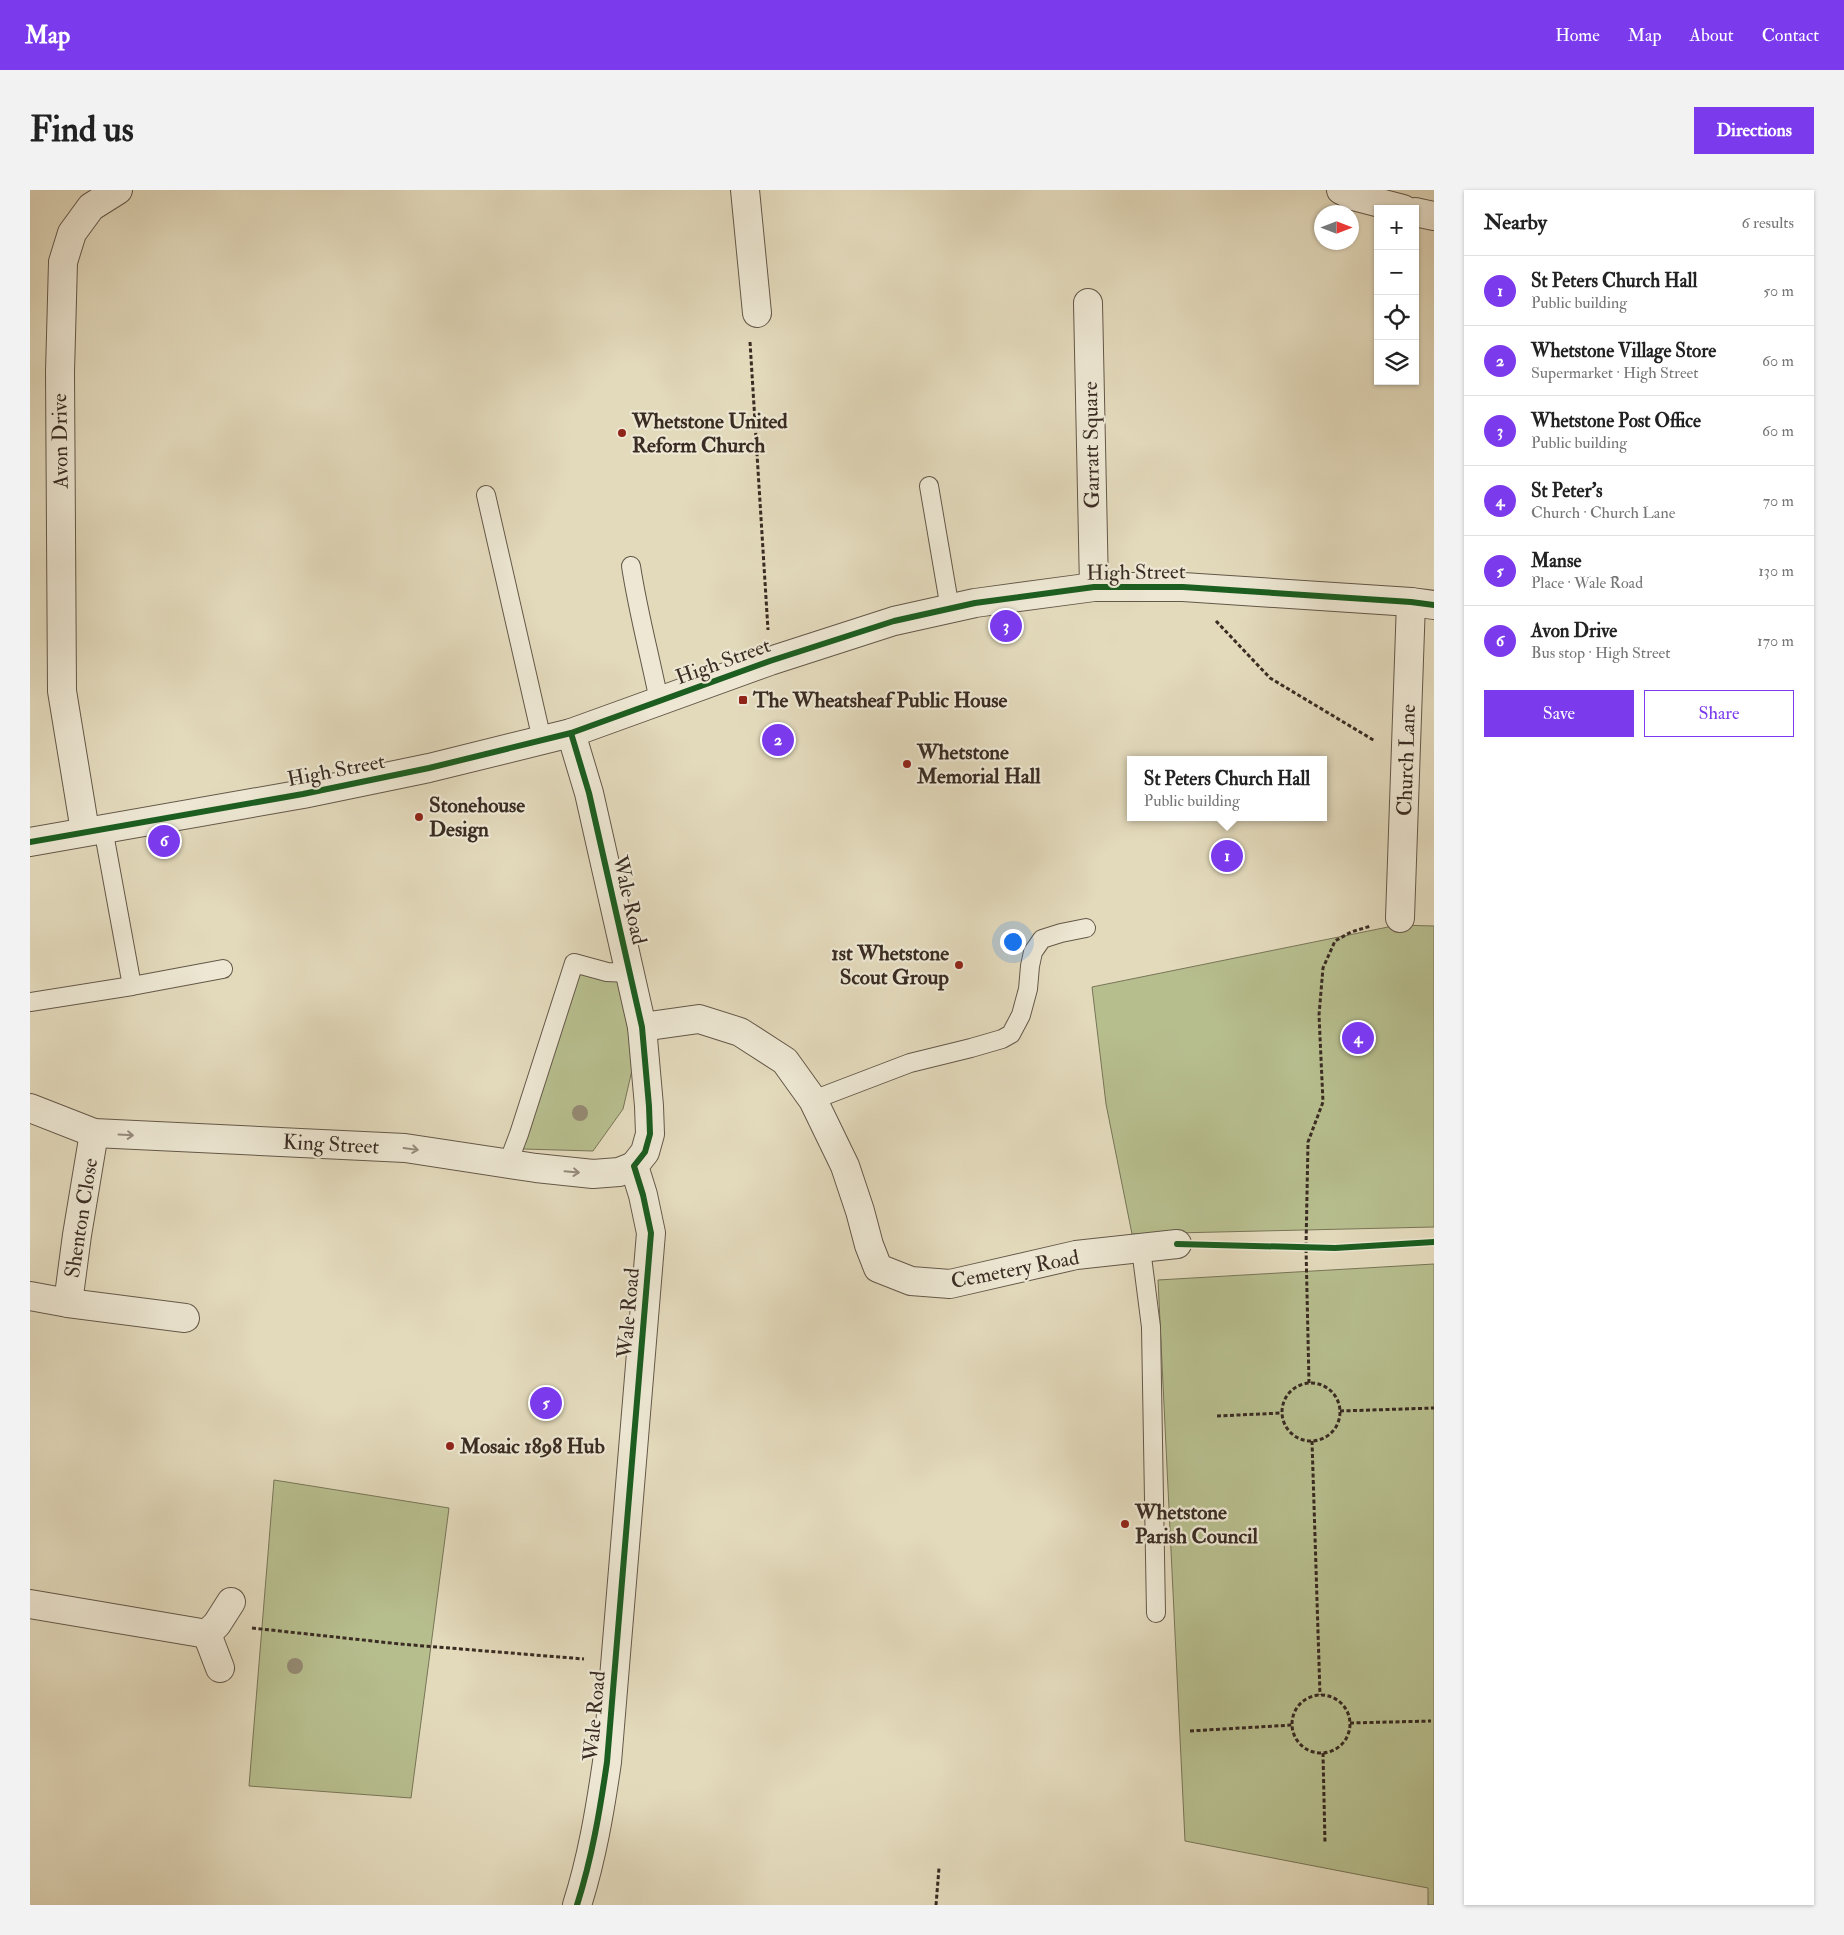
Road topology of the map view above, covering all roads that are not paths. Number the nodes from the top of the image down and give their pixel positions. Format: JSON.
{"nodes":[{"id":1,"x":118,"y":190,"type":"edge"},
{"id":2,"x":745,"y":190,"type":"edge"},
{"id":3,"x":1341,"y":190,"type":"edge"},
{"id":4,"x":86,"y":199,"type":"edge"},
{"id":5,"x":1388,"y":205,"type":"edge"},
{"id":6,"x":1419,"y":213,"type":"edge"},
{"id":7,"x":1434,"y":216,"type":"edge"},
{"id":8,"x":1088,"y":303,"type":"dead end"},
{"id":9,"x":757,"y":313,"type":"road end"},
{"id":10,"x":929,"y":486,"type":"dead end"},
{"id":11,"x":486,"y":495,"type":"dead end"},
{"id":12,"x":631,"y":566,"type":"dead end"},
{"id":13,"x":1094,"y":587,"type":"junction"},
{"id":14,"x":1423,"y":604,"type":"edge"},
{"id":15,"x":950,"y":609,"type":"junction"},
{"id":16,"x":659,"y":701,"type":"junction"},
{"id":17,"x":571,"y":733,"type":"junction"},
{"id":18,"x":542,"y":740,"type":"junction"},
{"id":19,"x":94,"y":829,"type":"junction"},
{"id":20,"x":30,"y":842,"type":"edge"},
{"id":21,"x":1400,"y":918,"type":"road end"},
{"id":22,"x":1086,"y":928,"type":"dead end"},
{"id":23,"x":223,"y":969,"type":"dead end"},
{"id":24,"x":630,"y":973,"type":"junction"},
{"id":25,"x":132,"y":986,"type":"junction"},
{"id":26,"x":30,"y":1002,"type":"edge"},
{"id":27,"x":642,"y":1026,"type":"junction"},
{"id":28,"x":813,"y":1100,"type":"junction"},
{"id":29,"x":30,"y":1108,"type":"edge"},
{"id":30,"x":94,"y":1133,"type":"junction"},
{"id":31,"x":508,"y":1163,"type":"junction"},
{"id":32,"x":634,"y":1166,"type":"junction"},
{"id":33,"x":1177,"y":1244,"type":"dead end"},
{"id":34,"x":1141,"y":1249,"type":"junction"},
{"id":35,"x":30,"y":1296,"type":"edge"},
{"id":36,"x":68,"y":1303,"type":"junction"},
{"id":37,"x":185,"y":1318,"type":"dead end"},
{"id":38,"x":30,"y":1604,"type":"edge"},
{"id":39,"x":1156,"y":1614,"type":"dead end"},
{"id":40,"x":220,"y":1668,"type":"dead end"},
{"id":41,"x":577,"y":1905,"type":"edge"}],
"edges":[{"from":1,"to":4,"type":"street","name":"Avon Drive"},
{"from":2,"to":9,"type":"street"},
{"from":3,"to":5,"type":"street"},
{"from":4,"to":19,"type":"street","name":"Avon Drive"},
{"from":6,"to":7,"type":"street"},
{"from":8,"to":13,"type":"street","name":"Garratt Square"},
{"from":10,"to":15,"type":"lane"},
{"from":11,"to":18,"type":"lane"},
{"from":12,"to":16,"type":"lane"},
{"from":13,"to":14,"type":"street","name":"High Street"},
{"from":13,"to":15,"type":"street","name":"High Street"},
{"from":14,"to":21,"type":"street","name":"Church Lane"},
{"from":15,"to":16,"type":"street","name":"High Street"},
{"from":16,"to":17,"type":"street","name":"High Street"},
{"from":17,"to":18,"type":"street","name":"High Street"},
{"from":17,"to":24,"type":"street","name":"Wale Road"},
{"from":18,"to":19,"type":"street","name":"High Street"},
{"from":19,"to":20,"type":"street","name":"High Street"},
{"from":19,"to":25,"type":"lane"},
{"from":22,"to":28,"type":"lane"},
{"from":23,"to":25,"type":"lane"},
{"from":24,"to":27,"type":"street","name":"Wale Road"},
{"from":24,"to":31,"type":"lane"},
{"from":25,"to":26,"type":"lane"},
{"from":27,"to":28,"type":"street","name":"Cemetery Road"},
{"from":27,"to":32,"type":"street","name":"Wale Road"},
{"from":28,"to":34,"type":"street","name":"Cemetery Road"},
{"from":29,"to":30,"type":"street","name":"King Street"},
{"from":30,"to":31,"type":"street","name":"King Street","one_way":true},
{"from":30,"to":36,"type":"street","name":"Shenton Close"},
{"from":31,"to":32,"type":"street","name":"King Street","one_way":true},
{"from":32,"to":41,"type":"street","name":"Wale Road"},
{"from":33,"to":34,"type":"street","name":"Cemetery Road"},
{"from":34,"to":39,"type":"lane"},
{"from":35,"to":36,"type":"street","name":"Shenton Close"},
{"from":36,"to":37,"type":"street","name":"Shenton Close"},
{"from":38,"to":40,"type":"street"}]}
